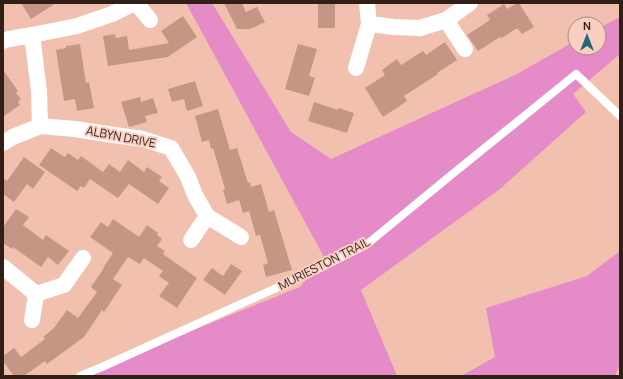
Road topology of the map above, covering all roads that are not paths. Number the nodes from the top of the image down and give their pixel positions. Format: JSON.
{"nodes":[{"id":1,"x":135,"y":3,"type":"edge"},
{"id":2,"x":367,"y":3,"type":"edge"},
{"id":3,"x":470,"y":3,"type":"edge"},
{"id":4,"x":150,"y":20,"type":"dead end"},
{"id":5,"x":446,"y":20,"type":"junction"},
{"id":6,"x":369,"y":24,"type":"junction"},
{"id":7,"x":32,"y":36,"type":"junction"},
{"id":8,"x":3,"y":41,"type":"edge"},
{"id":9,"x":465,"y":49,"type":"dead end"},
{"id":10,"x":356,"y":68,"type":"dead end"},
{"id":11,"x":620,"y":116,"type":"edge"},
{"id":12,"x":40,"y":126,"type":"junction"},
{"id":13,"x":3,"y":143,"type":"edge"},
{"id":14,"x":207,"y":216,"type":"junction"},
{"id":15,"x":241,"y":237,"type":"dead end"},
{"id":16,"x":191,"y":240,"type":"dead end"},
{"id":17,"x":83,"y":258,"type":"dead end"},
{"id":18,"x":3,"y":267,"type":"edge"},
{"id":19,"x":36,"y":294,"type":"junction"},
{"id":20,"x":32,"y":320,"type":"dead end"},
{"id":21,"x":80,"y":376,"type":"edge"}],
"edges":[{"from":1,"to":4,"type":"street"},
{"from":1,"to":7,"type":"street"},
{"from":2,"to":6,"type":"street"},
{"from":3,"to":5,"type":"street"},
{"from":5,"to":6,"type":"street"},
{"from":5,"to":9,"type":"street"},
{"from":6,"to":10,"type":"street"},
{"from":7,"to":8,"type":"street"},
{"from":7,"to":12,"type":"street"},
{"from":11,"to":21,"type":"lane","name":"MURIESTON TRAIL"},
{"from":12,"to":13,"type":"street","name":"ALBYN DRIVE"},
{"from":12,"to":14,"type":"street","name":"ALBYN DRIVE"},
{"from":14,"to":15,"type":"street","name":"ALBYN DRIVE"},
{"from":14,"to":16,"type":"street"},
{"from":17,"to":19,"type":"street"},
{"from":18,"to":19,"type":"street"},
{"from":19,"to":20,"type":"street"}]}
